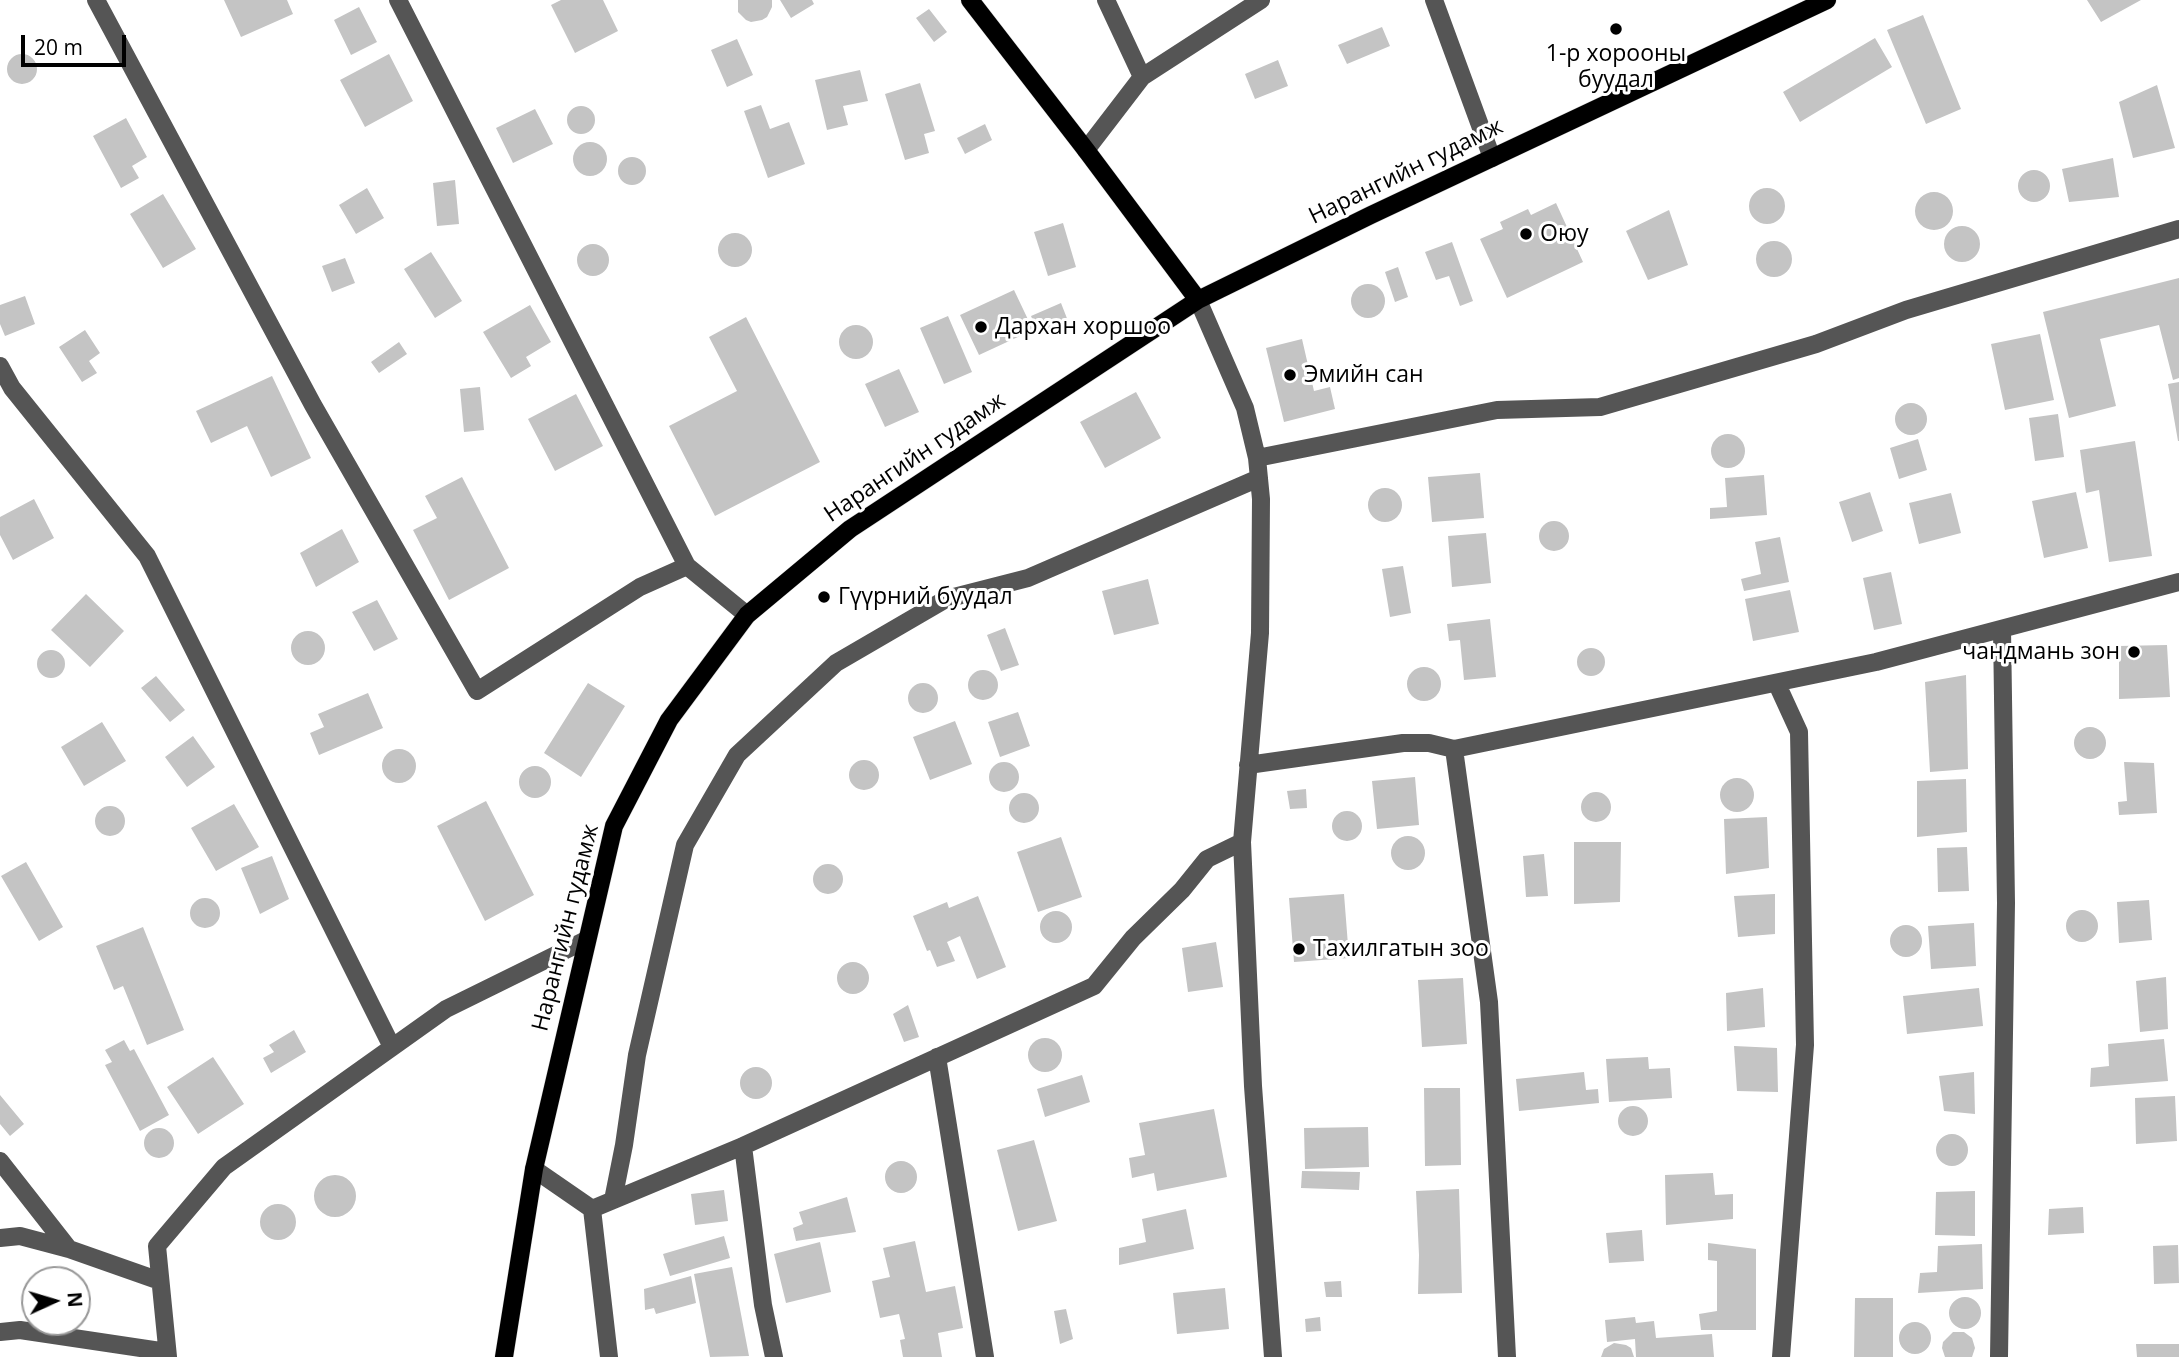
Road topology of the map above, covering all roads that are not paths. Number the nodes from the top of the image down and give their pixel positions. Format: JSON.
{"nodes":[{"id":1,"x":96,"y":0,"type":"edge"},
{"id":2,"x":398,"y":0,"type":"edge"},
{"id":3,"x":970,"y":0,"type":"edge"},
{"id":4,"x":1106,"y":0,"type":"edge"},
{"id":5,"x":1261,"y":0,"type":"edge"},
{"id":6,"x":1434,"y":0,"type":"edge"},
{"id":7,"x":1826,"y":0,"type":"edge"},
{"id":8,"x":1142,"y":77,"type":"junction"},
{"id":9,"x":1086,"y":150,"type":"junction"},
{"id":10,"x":1492,"y":158,"type":"junction"},
{"id":11,"x":2179,"y":229,"type":"edge"},
{"id":12,"x":1198,"y":300,"type":"junction"},
{"id":13,"x":0,"y":366,"type":"edge"},
{"id":14,"x":1257,"y":458,"type":"junction"},
{"id":15,"x":1259,"y":478,"type":"junction"},
{"id":16,"x":687,"y":566,"type":"junction"},
{"id":17,"x":2179,"y":582,"type":"edge"},
{"id":18,"x":747,"y":615,"type":"junction"},
{"id":19,"x":2002,"y":629,"type":"junction"},
{"id":20,"x":1777,"y":684,"type":"junction"},
{"id":21,"x":1454,"y":749,"type":"junction"},
{"id":22,"x":1248,"y":765,"type":"junction"},
{"id":23,"x":1242,"y":842,"type":"junction"},
{"id":24,"x":586,"y":940,"type":"junction"},
{"id":25,"x":392,"y":1047,"type":"junction"},
{"id":26,"x":937,"y":1057,"type":"junction"},
{"id":27,"x":743,"y":1146,"type":"junction"},
{"id":28,"x":0,"y":1161,"type":"edge"},
{"id":29,"x":534,"y":1169,"type":"junction"},
{"id":30,"x":613,"y":1200,"type":"junction"},
{"id":31,"x":592,"y":1209,"type":"junction"},
{"id":32,"x":0,"y":1238,"type":"edge"},
{"id":33,"x":69,"y":1248,"type":"junction"},
{"id":34,"x":160,"y":1281,"type":"junction"},
{"id":35,"x":0,"y":1332,"type":"edge"},
{"id":36,"x":167,"y":1354,"type":"edge"},
{"id":37,"x":504,"y":1357,"type":"edge"},
{"id":38,"x":609,"y":1357,"type":"edge"},
{"id":39,"x":774,"y":1357,"type":"edge"},
{"id":40,"x":985,"y":1357,"type":"edge"},
{"id":41,"x":1273,"y":1357,"type":"edge"},
{"id":42,"x":1507,"y":1357,"type":"edge"},
{"id":43,"x":1781,"y":1357,"type":"edge"},
{"id":44,"x":1999,"y":1357,"type":"edge"}],
"edges":[{"from":1,"to":16,"type":"street"},
{"from":2,"to":16,"type":"street"},
{"from":3,"to":9,"type":"main road"},
{"from":4,"to":8,"type":"street"},
{"from":5,"to":8,"type":"street"},
{"from":6,"to":10,"type":"street"},
{"from":7,"to":10,"type":"main road","name":"Нарангийн гудамж"},
{"from":8,"to":9,"type":"street"},
{"from":9,"to":12,"type":"main road"},
{"from":10,"to":12,"type":"main road","name":"Нарангийн гудамж"},
{"from":11,"to":14,"type":"street"},
{"from":12,"to":14,"type":"street"},
{"from":12,"to":18,"type":"main road","name":"Нарангийн гудамж"},
{"from":13,"to":25,"type":"street"},
{"from":14,"to":15,"type":"street"},
{"from":15,"to":22,"type":"street"},
{"from":15,"to":30,"type":"street"},
{"from":16,"to":18,"type":"street"},
{"from":17,"to":19,"type":"street"},
{"from":18,"to":24,"type":"main road","name":"Нарангийн гудамж"},
{"from":19,"to":20,"type":"street"},
{"from":19,"to":44,"type":"street"},
{"from":20,"to":21,"type":"street"},
{"from":20,"to":43,"type":"street"},
{"from":21,"to":22,"type":"street"},
{"from":21,"to":42,"type":"street"},
{"from":22,"to":23,"type":"street"},
{"from":23,"to":26,"type":"street"},
{"from":23,"to":41,"type":"street"},
{"from":24,"to":25,"type":"street"},
{"from":24,"to":29,"type":"main road","name":"Нарангийн гудамж"},
{"from":25,"to":34,"type":"street"},
{"from":26,"to":27,"type":"street"},
{"from":26,"to":40,"type":"street"},
{"from":27,"to":30,"type":"street"},
{"from":27,"to":39,"type":"street"},
{"from":28,"to":33,"type":"street"},
{"from":29,"to":31,"type":"street"},
{"from":29,"to":37,"type":"main road","name":"Нарангийн гудамж"},
{"from":30,"to":31,"type":"street"},
{"from":31,"to":38,"type":"street"},
{"from":32,"to":33,"type":"street"},
{"from":33,"to":34,"type":"street"},
{"from":34,"to":36,"type":"street"},
{"from":35,"to":36,"type":"street"}]}
